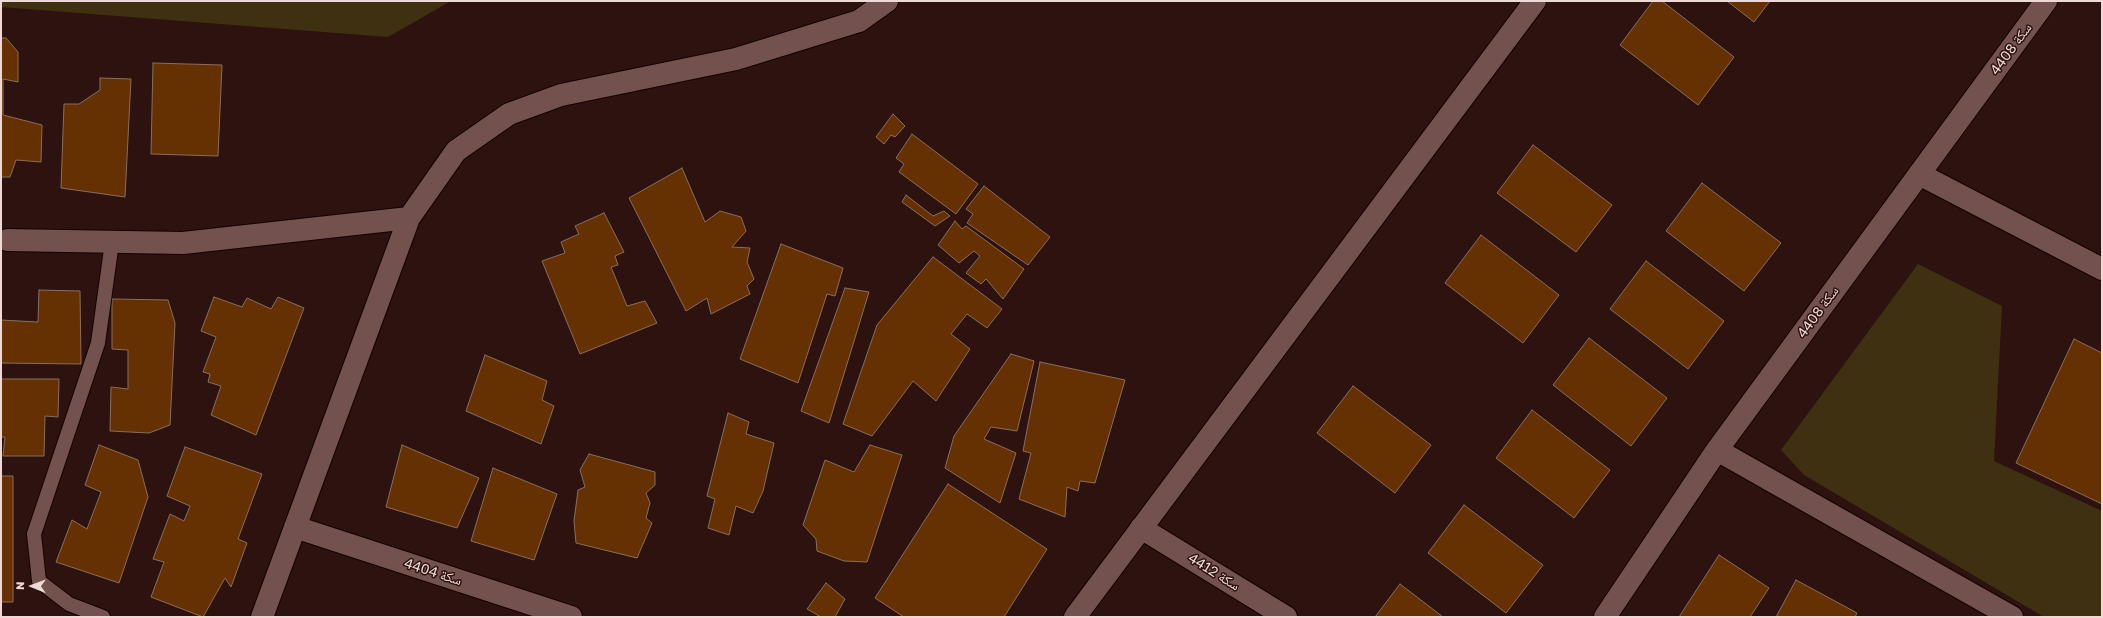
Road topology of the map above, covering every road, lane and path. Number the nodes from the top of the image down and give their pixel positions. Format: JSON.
{"nodes":[{"id":1,"x":887,"y":1,"type":"edge"},
{"id":2,"x":1535,"y":1,"type":"edge"},
{"id":3,"x":2046,"y":1,"type":"edge"},
{"id":4,"x":1919,"y":174,"type":"junction"},
{"id":5,"x":409,"y":218,"type":"junction"},
{"id":6,"x":7,"y":240,"type":"dead end"},
{"id":7,"x":112,"y":242,"type":"junction"},
{"id":8,"x":2102,"y":269,"type":"edge"},
{"id":9,"x":1717,"y":450,"type":"junction"},
{"id":10,"x":295,"y":527,"type":"junction"},
{"id":11,"x":1141,"y":528,"type":"junction"},
{"id":12,"x":103,"y":617,"type":"edge"},
{"id":13,"x":262,"y":617,"type":"edge"},
{"id":14,"x":571,"y":617,"type":"edge"},
{"id":15,"x":1075,"y":617,"type":"edge"},
{"id":16,"x":1286,"y":617,"type":"edge"},
{"id":17,"x":1605,"y":617,"type":"edge"},
{"id":18,"x":2012,"y":617,"type":"edge"}],
"edges":[{"from":1,"to":5,"type":"street"},
{"from":2,"to":11,"type":"street"},
{"from":3,"to":4,"type":"street","name":"سكة 4408"},
{"from":4,"to":8,"type":"street"},
{"from":4,"to":9,"type":"street","name":"سكة 4408"},
{"from":5,"to":7,"type":"street"},
{"from":5,"to":10,"type":"street"},
{"from":6,"to":7,"type":"street"},
{"from":7,"to":12,"type":"lane"},
{"from":9,"to":17,"type":"street","name":"سكة 4408"},
{"from":9,"to":18,"type":"street"},
{"from":10,"to":13,"type":"street"},
{"from":10,"to":14,"type":"street","name":"سكة 4404"},
{"from":11,"to":15,"type":"street"},
{"from":11,"to":16,"type":"street","name":"سكة 4412"}]}
